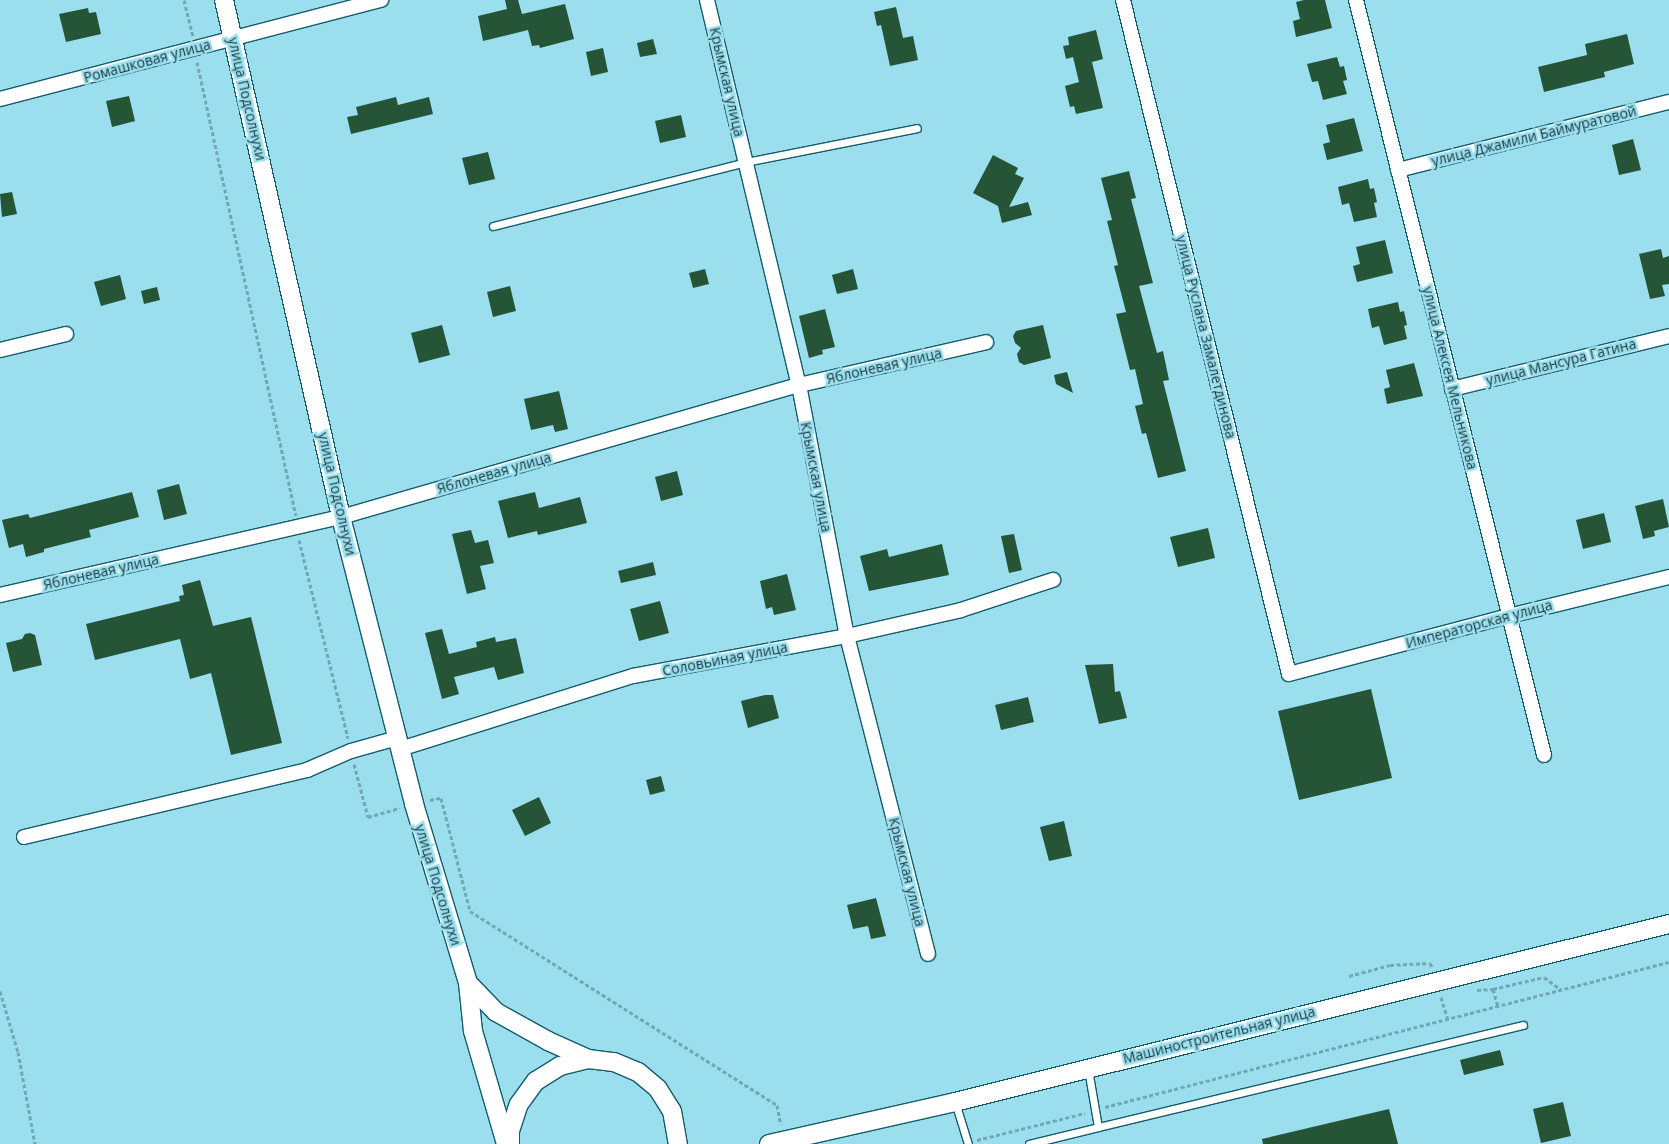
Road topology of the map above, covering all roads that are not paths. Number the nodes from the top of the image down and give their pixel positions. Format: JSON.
{"nodes":[{"id":1,"x":224,"y":0,"type":"edge"},
{"id":2,"x":381,"y":0,"type":"edge"},
{"id":3,"x":707,"y":0,"type":"edge"},
{"id":4,"x":1123,"y":0,"type":"edge"},
{"id":5,"x":1356,"y":0,"type":"edge"},
{"id":6,"x":233,"y":38,"type":"junction"},
{"id":7,"x":0,"y":99,"type":"edge"},
{"id":8,"x":1669,"y":102,"type":"edge"},
{"id":9,"x":917,"y":128,"type":"dead end"},
{"id":10,"x":746,"y":162,"type":"junction"},
{"id":11,"x":1398,"y":170,"type":"junction"},
{"id":12,"x":493,"y":226,"type":"dead end"},
{"id":13,"x":66,"y":334,"type":"dead end"},
{"id":14,"x":1669,"y":336,"type":"edge"},
{"id":15,"x":986,"y":342,"type":"dead end"},
{"id":16,"x":0,"y":350,"type":"edge"},
{"id":17,"x":798,"y":385,"type":"junction"},
{"id":18,"x":1452,"y":389,"type":"junction"},
{"id":19,"x":341,"y":517,"type":"junction"},
{"id":20,"x":1669,"y":577,"type":"edge"},
{"id":21,"x":1053,"y":580,"type":"dead end"},
{"id":22,"x":0,"y":595,"type":"edge"},
{"id":23,"x":1509,"y":616,"type":"junction"},
{"id":24,"x":847,"y":636,"type":"junction"},
{"id":25,"x":1289,"y":674,"type":"joint"},
{"id":26,"x":399,"y":743,"type":"junction"},
{"id":27,"x":1544,"y":755,"type":"dead end"},
{"id":28,"x":24,"y":837,"type":"dead end"},
{"id":29,"x":1669,"y":924,"type":"edge"},
{"id":30,"x":928,"y":954,"type":"dead end"},
{"id":31,"x":468,"y":982,"type":"junction"},
{"id":32,"x":1523,"y":1025,"type":"dead end"},
{"id":33,"x":588,"y":1059,"type":"junction"},
{"id":34,"x":1088,"y":1069,"type":"junction"},
{"id":35,"x":955,"y":1102,"type":"junction"},
{"id":36,"x":1098,"y":1128,"type":"junction"},
{"id":37,"x":776,"y":1142,"type":"edge"},
{"id":38,"x":968,"y":1143,"type":"edge"},
{"id":39,"x":506,"y":1144,"type":"edge"},
{"id":40,"x":510,"y":1144,"type":"edge"},
{"id":41,"x":678,"y":1144,"type":"edge"},
{"id":42,"x":1029,"y":1144,"type":"edge"}],
"edges":[{"from":1,"to":6,"type":"street","name":"улица Подсолнухи"},
{"from":2,"to":6,"type":"street","name":"Ромашковая улица"},
{"from":3,"to":10,"type":"street","name":"Крымская улица"},
{"from":4,"to":25,"type":"street","name":"улица Руслана Замалетдинова"},
{"from":5,"to":11,"type":"street","name":"улица Алексея Мельникова"},
{"from":6,"to":7,"type":"street","name":"Ромашковая улица"},
{"from":6,"to":19,"type":"street","name":"улица Подсолнухи"},
{"from":8,"to":11,"type":"street","name":"улица Джамили Баймуратовой"},
{"from":9,"to":10,"type":"lane"},
{"from":10,"to":12,"type":"lane"},
{"from":10,"to":17,"type":"street","name":"Крымская улица"},
{"from":11,"to":18,"type":"street","name":"улица Алексея Мельникова"},
{"from":13,"to":16,"type":"street"},
{"from":14,"to":18,"type":"street","name":"улица Мансура Гатина"},
{"from":15,"to":17,"type":"street","name":"Яблоневая улица"},
{"from":17,"to":19,"type":"street","name":"Яблоневая улица"},
{"from":17,"to":24,"type":"street","name":"Крымская улица"},
{"from":18,"to":23,"type":"street","name":"улица Алексея Мельникова"},
{"from":19,"to":22,"type":"street","name":"Яблоневая улица"},
{"from":19,"to":26,"type":"street","name":"улица Подсолнухи"},
{"from":20,"to":23,"type":"street","name":"Императорская улица"},
{"from":21,"to":24,"type":"street","name":"Соловьиная улица"},
{"from":23,"to":25,"type":"street","name":"Императорская улица"},
{"from":23,"to":27,"type":"street","name":"улица Алексея Мельникова"},
{"from":24,"to":26,"type":"street","name":"Соловьиная улица"},
{"from":24,"to":30,"type":"street","name":"Крымская улица"},
{"from":26,"to":28,"type":"street","name":"Соловьиная улица"},
{"from":26,"to":31,"type":"street","name":"улица Подсолнухи"},
{"from":29,"to":34,"type":"street","name":"Машиностроительная улица"},
{"from":31,"to":33,"type":"street"},
{"from":31,"to":39,"type":"street","name":"улица Подсолнухи"},
{"from":32,"to":36,"type":"lane"},
{"from":33,"to":40,"type":"street"},
{"from":33,"to":41,"type":"street"},
{"from":34,"to":35,"type":"street","name":"Машиностроительная улица"},
{"from":34,"to":36,"type":"lane"},
{"from":35,"to":37,"type":"street","name":"Машиностроительная улица"},
{"from":35,"to":38,"type":"lane"},
{"from":36,"to":42,"type":"lane"}]}
